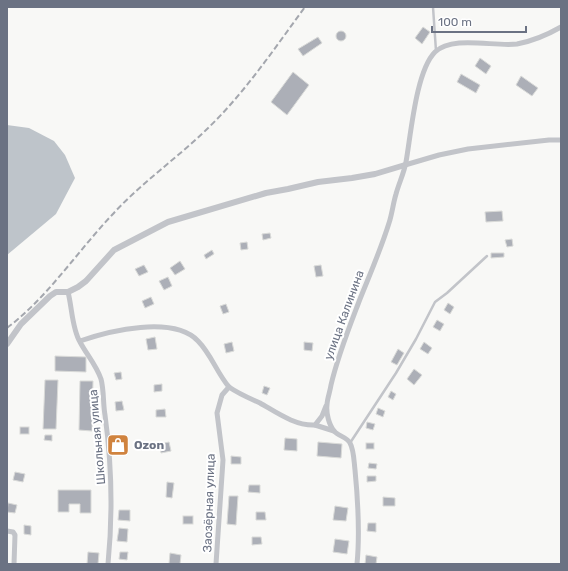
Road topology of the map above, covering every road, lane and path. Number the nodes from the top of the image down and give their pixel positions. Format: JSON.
{"nodes":[{"id":1,"x":433,"y":7,"type":"edge"},
{"id":2,"x":561,"y":27,"type":"edge"},
{"id":3,"x":436,"y":51,"type":"junction"},
{"id":4,"x":561,"y":140,"type":"edge"},
{"id":5,"x":406,"y":165,"type":"junction"},
{"id":6,"x":487,"y":256,"type":"dead end"},
{"id":7,"x":68,"y":292,"type":"junction"},
{"id":8,"x":80,"y":341,"type":"junction"},
{"id":9,"x":7,"y":344,"type":"edge"},
{"id":10,"x":229,"y":387,"type":"junction"},
{"id":11,"x":327,"y":405,"type":"junction"},
{"id":12,"x":314,"y":425,"type":"junction"},
{"id":13,"x":334,"y":431,"type":"junction"},
{"id":14,"x":350,"y":443,"type":"junction"},
{"id":15,"x":7,"y":531,"type":"edge"},
{"id":16,"x":14,"y":564,"type":"edge"},
{"id":17,"x":108,"y":564,"type":"edge"},
{"id":18,"x":216,"y":564,"type":"edge"},
{"id":19,"x":357,"y":564,"type":"edge"}],
"edges":[{"from":1,"to":3,"type":"lane"},
{"from":2,"to":3,"type":"street"},
{"from":3,"to":5,"type":"street","name":"улица Калинина"},
{"from":4,"to":5,"type":"street"},
{"from":5,"to":7,"type":"street"},
{"from":5,"to":11,"type":"street","name":"улица Калинина"},
{"from":6,"to":14,"type":"lane"},
{"from":7,"to":8,"type":"street","name":"Школьная улица"},
{"from":7,"to":9,"type":"street"},
{"from":8,"to":10,"type":"street"},
{"from":8,"to":17,"type":"street","name":"Школьная улица"},
{"from":10,"to":12,"type":"street"},
{"from":10,"to":18,"type":"street","name":"Заозёрная улица"},
{"from":11,"to":12,"type":"street"},
{"from":11,"to":13,"type":"street","name":"улица Калинина"},
{"from":12,"to":13,"type":"street"},
{"from":13,"to":14,"type":"street"},
{"from":14,"to":19,"type":"street"},
{"from":15,"to":16,"type":"street"}]}
